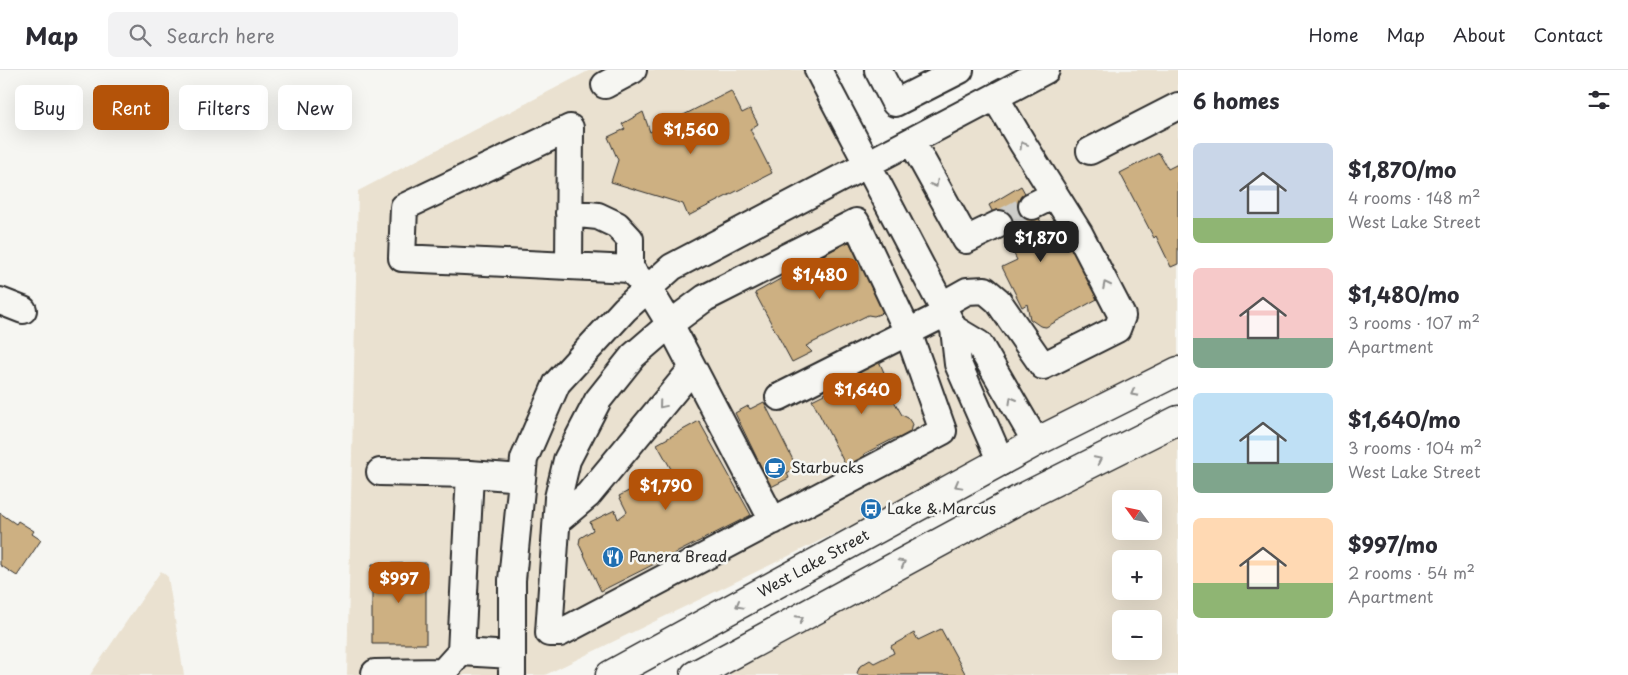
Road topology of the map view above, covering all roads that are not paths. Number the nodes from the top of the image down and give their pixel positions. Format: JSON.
{"nodes":[{"id":1,"x":633,"y":70,"type":"edge"},
{"id":2,"x":818,"y":70,"type":"edge"},
{"id":3,"x":878,"y":70,"type":"edge"},
{"id":4,"x":1044,"y":70,"type":"edge"},
{"id":5,"x":948,"y":73,"type":"edge"},
{"id":6,"x":605,"y":85,"type":"dead end"},
{"id":7,"x":995,"y":97,"type":"junction"},
{"id":8,"x":1178,"y":106,"type":"edge"},
{"id":9,"x":912,"y":142,"type":"junction"},
{"id":10,"x":1090,"y":151,"type":"dead end"},
{"id":11,"x":868,"y":164,"type":"junction"},
{"id":12,"x":570,"y":213,"type":"junction"},
{"id":13,"x":999,"y":224,"type":"tunnel mouth"},
{"id":14,"x":569,"y":266,"type":"junction"},
{"id":15,"x":630,"y":269,"type":"junction"},
{"id":16,"x":648,"y":288,"type":"junction"},
{"id":17,"x":947,"y":316,"type":"junction"},
{"id":18,"x":670,"y":324,"type":"junction"},
{"id":19,"x":908,"y":332,"type":"junction"},
{"id":20,"x":693,"y":368,"type":"junction"},
{"id":21,"x":1178,"y":371,"type":"edge"},
{"id":22,"x":779,"y":397,"type":"dead end"},
{"id":23,"x":1178,"y":420,"type":"edge"},
{"id":24,"x":1036,"y":442,"type":"junction"},
{"id":25,"x":1001,"y":462,"type":"junction"},
{"id":26,"x":380,"y":472,"type":"dead end"},
{"id":27,"x":470,"y":474,"type":"junction"},
{"id":28,"x":522,"y":478,"type":"junction"},
{"id":29,"x":557,"y":521,"type":"junction"},
{"id":30,"x":773,"y":521,"type":"junction"},
{"id":31,"x":512,"y":580,"type":"junction"},
{"id":32,"x":552,"y":587,"type":"junction"},
{"id":33,"x":461,"y":652,"type":"junction"},
{"id":34,"x":512,"y":665,"type":"edge"},
{"id":35,"x":374,"y":673,"type":"dead end"},
{"id":36,"x":610,"y":675,"type":"edge"},
{"id":37,"x":695,"y":675,"type":"edge"}],
"edges":[{"from":1,"to":6,"type":"lane"},
{"from":2,"to":11,"type":"lane"},
{"from":3,"to":5,"type":"lane"},
{"from":4,"to":7,"type":"lane"},
{"from":7,"to":9,"type":"lane"},
{"from":17,"to":7,"type":"lane","one_way":true},
{"from":8,"to":10,"type":"lane"},
{"from":9,"to":11,"type":"lane"},
{"from":9,"to":13,"type":"lane","one_way":true},
{"from":11,"to":16,"type":"lane"},
{"from":11,"to":17,"type":"lane"},
{"from":12,"to":14,"type":"lane"},
{"from":12,"to":14,"type":"lane"},
{"from":12,"to":15,"type":"lane"},
{"from":14,"to":15,"type":"lane"},
{"from":15,"to":16,"type":"lane"},
{"from":16,"to":18,"type":"lane"},
{"from":16,"to":28,"type":"lane"},
{"from":17,"to":19,"type":"lane"},
{"from":24,"to":17,"type":"lane","one_way":true},
{"from":17,"to":25,"type":"lane"},
{"from":18,"to":19,"type":"lane"},
{"from":18,"to":20,"type":"lane"},
{"from":18,"to":29,"type":"lane"},
{"from":19,"to":22,"type":"lane"},
{"from":19,"to":30,"type":"lane"},
{"from":20,"to":29,"type":"lane","one_way":true},
{"from":20,"to":30,"type":"lane"},
{"from":21,"to":24,"type":"main road","name":"West Lake Street","one_way":true},
{"from":37,"to":23,"type":"main road","one_way":true},
{"from":24,"to":25,"type":"main road","name":"West Lake Street"},
{"from":25,"to":36,"type":"main road","name":"West Lake Street","one_way":true},
{"from":26,"to":27,"type":"lane"},
{"from":27,"to":28,"type":"lane"},
{"from":27,"to":33,"type":"lane"},
{"from":28,"to":31,"type":"lane"},
{"from":29,"to":32,"type":"lane"},
{"from":30,"to":32,"type":"lane"},
{"from":31,"to":32,"type":"lane"},
{"from":31,"to":34,"type":"lane"},
{"from":33,"to":34,"type":"lane"},
{"from":33,"to":35,"type":"lane"}]}
